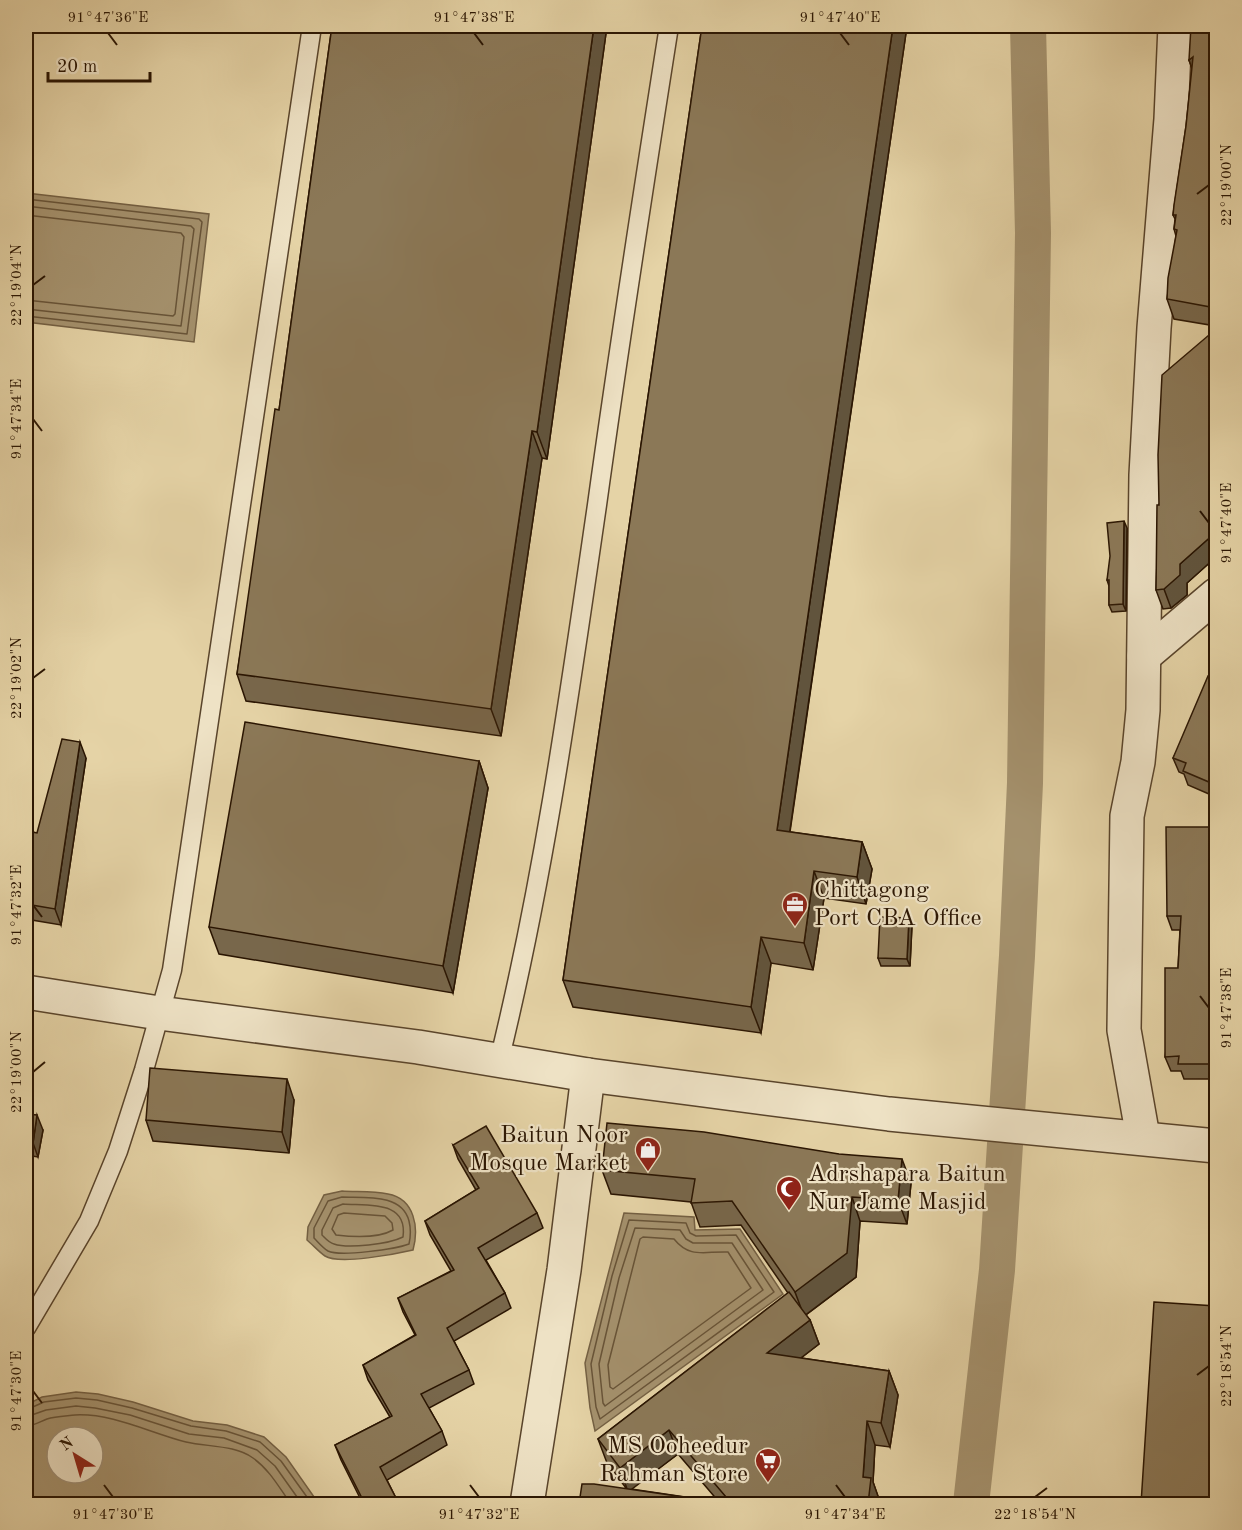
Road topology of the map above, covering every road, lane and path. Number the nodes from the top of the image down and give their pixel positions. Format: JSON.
{"nodes":[{"id":1,"x":312,"y":26,"type":"edge"},
{"id":2,"x":669,"y":26,"type":"edge"},
{"id":3,"x":1175,"y":26,"type":"edge"},
{"id":4,"x":1216,"y":594,"type":"edge"},
{"id":5,"x":1144,"y":656,"type":"junction"},
{"id":6,"x":26,"y":992,"type":"edge"},
{"id":7,"x":159,"y":1013,"type":"junction"},
{"id":8,"x":499,"y":1061,"type":"junction"},
{"id":9,"x":588,"y":1075,"type":"junction"},
{"id":10,"x":1134,"y":1136,"type":"junction"},
{"id":11,"x":1216,"y":1146,"type":"edge"},
{"id":12,"x":26,"y":1328,"type":"edge"},
{"id":13,"x":527,"y":1504,"type":"edge"}],
"edges":[{"from":1,"to":7,"type":"lane"},
{"from":2,"to":8,"type":"lane"},
{"from":3,"to":5,"type":"street"},
{"from":4,"to":5,"type":"street"},
{"from":5,"to":10,"type":"street"},
{"from":6,"to":7,"type":"street"},
{"from":7,"to":8,"type":"street"},
{"from":7,"to":12,"type":"lane"},
{"from":8,"to":9,"type":"street"},
{"from":9,"to":10,"type":"street"},
{"from":9,"to":13,"type":"street"},
{"from":10,"to":11,"type":"street"}]}
